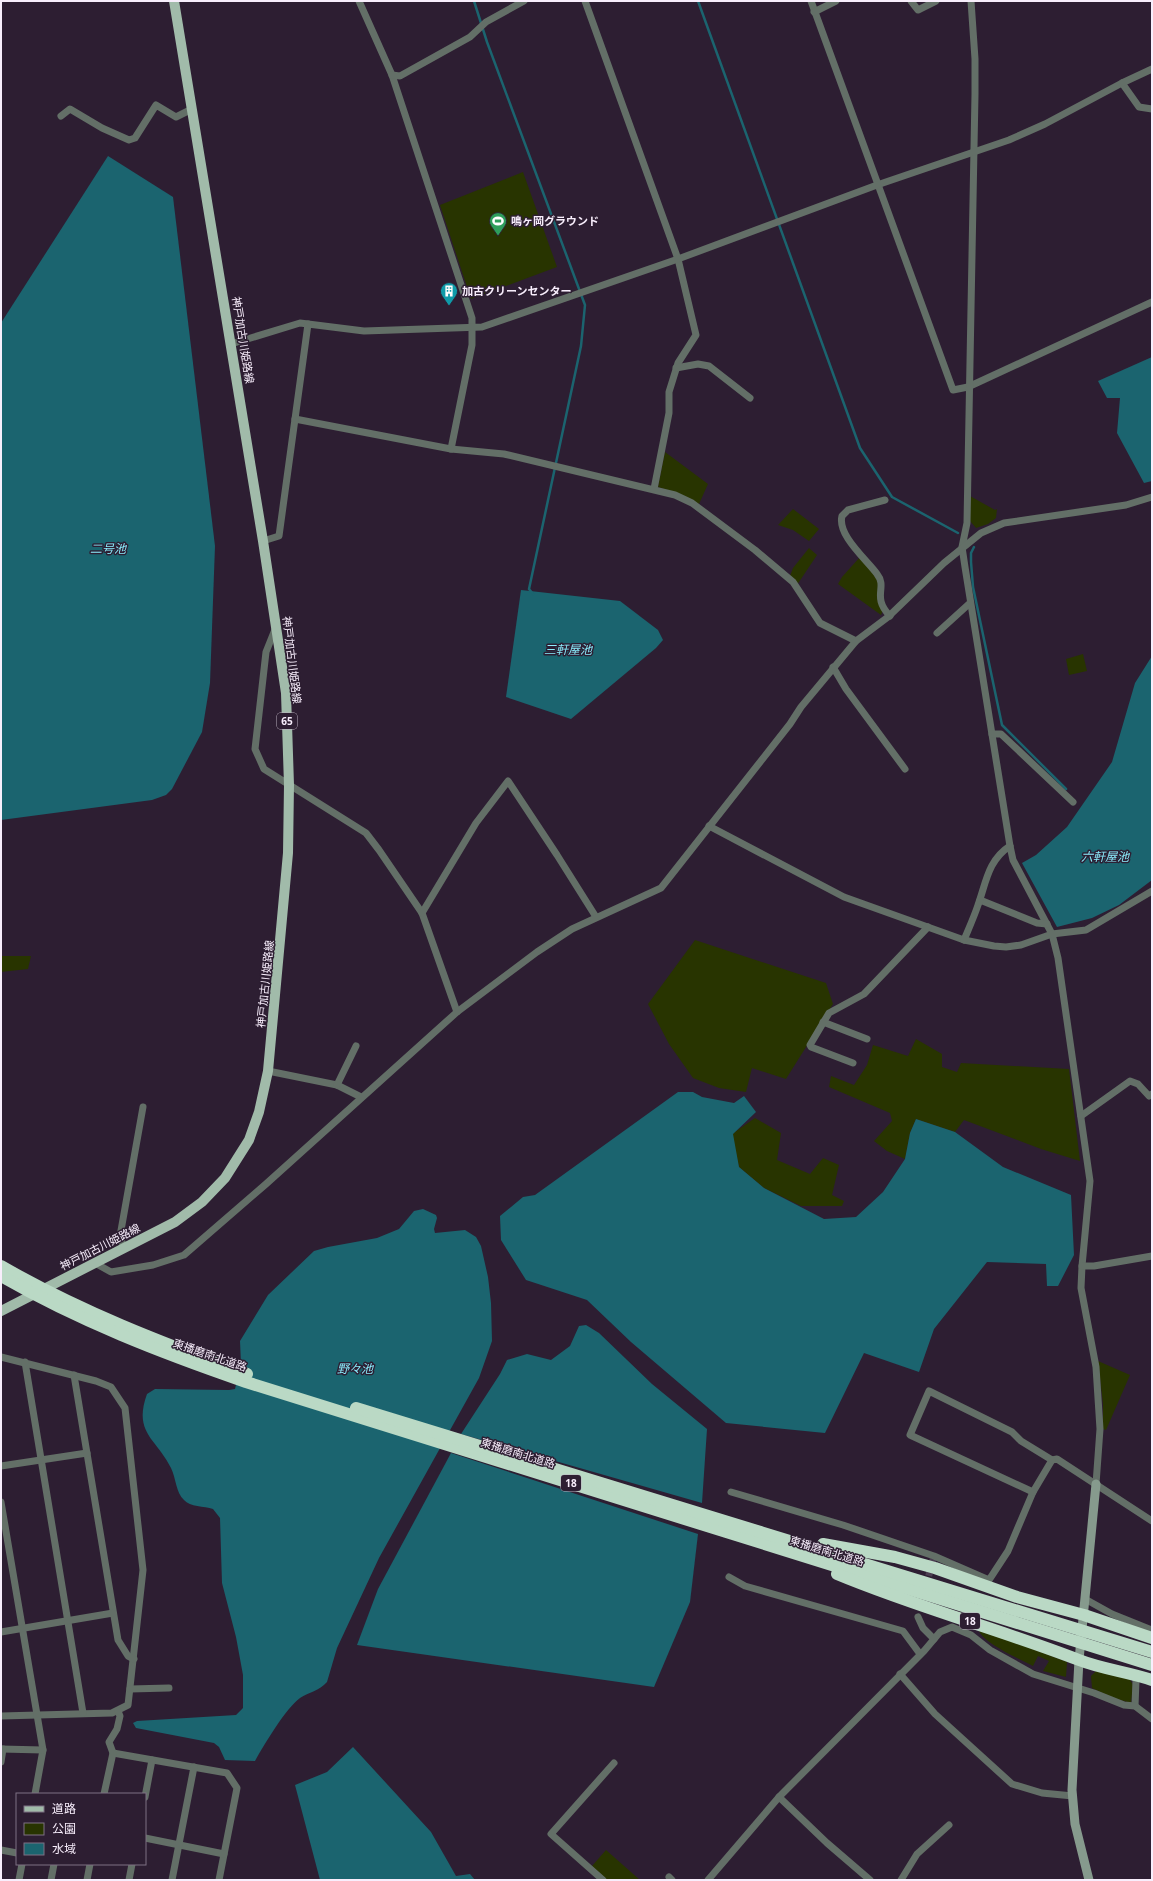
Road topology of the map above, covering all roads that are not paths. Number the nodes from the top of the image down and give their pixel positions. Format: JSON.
{"nodes":[{"id":1,"x":174,"y":1,"type":"edge"},
{"id":2,"x":359,"y":1,"type":"edge"},
{"id":3,"x":524,"y":1,"type":"edge"},
{"id":4,"x":585,"y":1,"type":"edge"},
{"id":5,"x":811,"y":1,"type":"edge"},
{"id":6,"x":836,"y":1,"type":"edge"},
{"id":7,"x":911,"y":1,"type":"edge"},
{"id":8,"x":936,"y":1,"type":"edge"},
{"id":9,"x":971,"y":1,"type":"edge"},
{"id":10,"x":814,"y":12,"type":"junction"},
{"id":11,"x":1152,"y":69,"type":"edge"},
{"id":12,"x":392,"y":75,"type":"junction"},
{"id":13,"x":1122,"y":83,"type":"junction"},
{"id":14,"x":192,"y":108,"type":"junction"},
{"id":15,"x":1152,"y":109,"type":"edge"},
{"id":16,"x":61,"y":116,"type":"dead end"},
{"id":17,"x":973,"y":152,"type":"junction"},
{"id":18,"x":877,"y":185,"type":"junction"},
{"id":19,"x":678,"y":258,"type":"junction"},
{"id":20,"x":1152,"y":302,"type":"edge"},
{"id":21,"x":308,"y":324,"type":"junction"},
{"id":22,"x":473,"y":328,"type":"junction"},
{"id":23,"x":231,"y":344,"type":"junction"},
{"id":24,"x":676,"y":368,"type":"junction"},
{"id":25,"x":968,"y":387,"type":"junction"},
{"id":26,"x":750,"y":398,"type":"dead end"},
{"id":27,"x":295,"y":419,"type":"junction"},
{"id":28,"x":451,"y":449,"type":"junction"},
{"id":29,"x":654,"y":489,"type":"junction"},
{"id":30,"x":1152,"y":497,"type":"edge"},
{"id":31,"x":885,"y":500,"type":"dead end"},
{"id":32,"x":264,"y":541,"type":"junction"},
{"id":33,"x":962,"y":547,"type":"junction"},
{"id":34,"x":970,"y":603,"type":"junction"},
{"id":35,"x":890,"y":616,"type":"junction"},
{"id":36,"x":276,"y":626,"type":"junction"},
{"id":37,"x":937,"y":633,"type":"dead end"},
{"id":38,"x":856,"y":642,"type":"junction"},
{"id":39,"x":833,"y":667,"type":"junction"},
{"id":40,"x":992,"y":734,"type":"junction"},
{"id":41,"x":905,"y":769,"type":"dead end"},
{"id":42,"x":288,"y":785,"type":"junction"},
{"id":43,"x":1073,"y":802,"type":"dead end"},
{"id":44,"x":710,"y":826,"type":"junction"},
{"id":45,"x":1010,"y":846,"type":"junction"},
{"id":46,"x":1152,"y":891,"type":"edge"},
{"id":47,"x":980,"y":900,"type":"junction"},
{"id":48,"x":422,"y":913,"type":"junction"},
{"id":49,"x":596,"y":917,"type":"junction"},
{"id":50,"x":1047,"y":924,"type":"junction"},
{"id":51,"x":928,"y":927,"type":"junction"},
{"id":52,"x":1052,"y":934,"type":"junction"},
{"id":53,"x":964,"y":940,"type":"junction"},
{"id":54,"x":457,"y":1012,"type":"junction"},
{"id":55,"x":823,"y":1022,"type":"junction"},
{"id":56,"x":867,"y":1039,"type":"dead end"},
{"id":57,"x":356,"y":1046,"type":"dead end"},
{"id":58,"x":853,"y":1063,"type":"dead end"},
{"id":59,"x":268,"y":1071,"type":"junction"},
{"id":60,"x":337,"y":1085,"type":"junction"},
{"id":61,"x":1152,"y":1094,"type":"edge"},
{"id":62,"x":361,"y":1097,"type":"junction"},
{"id":63,"x":142,"y":1107,"type":"dead end"},
{"id":64,"x":1081,"y":1116,"type":"junction"},
{"id":65,"x":124,"y":1248,"type":"junction"},
{"id":66,"x":1152,"y":1256,"type":"edge"},
{"id":67,"x":95,"y":1263,"type":"junction"},
{"id":68,"x":1,"y":1266,"type":"edge"},
{"id":69,"x":1082,"y":1266,"type":"junction"},
{"id":70,"x":1,"y":1276,"type":"edge"},
{"id":71,"x":1,"y":1311,"type":"edge"},
{"id":72,"x":1,"y":1357,"type":"edge"},
{"id":73,"x":25,"y":1362,"type":"junction"},
{"id":74,"x":74,"y":1375,"type":"junction"},
{"id":75,"x":87,"y":1453,"type":"junction"},
{"id":76,"x":41,"y":1460,"type":"junction"},
{"id":77,"x":1052,"y":1460,"type":"junction"},
{"id":78,"x":1,"y":1466,"type":"edge"},
{"id":79,"x":1096,"y":1484,"type":"junction"},
{"id":80,"x":731,"y":1492,"type":"dead end"},
{"id":81,"x":1033,"y":1492,"type":"junction"},
{"id":82,"x":1,"y":1502,"type":"edge"},
{"id":83,"x":1152,"y":1521,"type":"edge"},
{"id":84,"x":771,"y":1540,"type":"junction"},
{"id":85,"x":729,"y":1578,"type":"dead end"},
{"id":86,"x":738,"y":1582,"type":"junction"},
{"id":87,"x":735,"y":1590,"type":"dead end"},
{"id":88,"x":1085,"y":1599,"type":"junction"},
{"id":89,"x":113,"y":1613,"type":"junction"},
{"id":90,"x":1084,"y":1615,"type":"junction"},
{"id":91,"x":918,"y":1617,"type":"dead end"},
{"id":92,"x":68,"y":1620,"type":"junction"},
{"id":93,"x":22,"y":1628,"type":"junction"},
{"id":94,"x":1152,"y":1630,"type":"edge"},
{"id":95,"x":1,"y":1632,"type":"edge"},
{"id":96,"x":1152,"y":1638,"type":"edge"},
{"id":97,"x":934,"y":1639,"type":"junction"},
{"id":98,"x":1152,"y":1652,"type":"edge"},
{"id":99,"x":920,"y":1654,"type":"junction"},
{"id":100,"x":134,"y":1659,"type":"junction"},
{"id":101,"x":1079,"y":1660,"type":"junction"},
{"id":102,"x":1152,"y":1665,"type":"edge"},
{"id":103,"x":1132,"y":1673,"type":"junction"},
{"id":104,"x":900,"y":1674,"type":"junction"},
{"id":105,"x":1152,"y":1680,"type":"edge"},
{"id":106,"x":169,"y":1688,"type":"dead end"},
{"id":107,"x":1078,"y":1688,"type":"junction"},
{"id":108,"x":130,"y":1689,"type":"junction"},
{"id":109,"x":1135,"y":1706,"type":"junction"},
{"id":110,"x":118,"y":1711,"type":"junction"},
{"id":111,"x":83,"y":1714,"type":"junction"},
{"id":112,"x":1,"y":1716,"type":"edge"},
{"id":113,"x":37,"y":1716,"type":"junction"},
{"id":114,"x":1152,"y":1718,"type":"edge"},
{"id":115,"x":2,"y":1749,"type":"edge"},
{"id":116,"x":43,"y":1750,"type":"junction"},
{"id":117,"x":113,"y":1753,"type":"junction"},
{"id":118,"x":152,"y":1760,"type":"junction"},
{"id":119,"x":1,"y":1762,"type":"edge"},
{"id":120,"x":614,"y":1763,"type":"dead end"},
{"id":121,"x":194,"y":1767,"type":"junction"},
{"id":122,"x":35,"y":1793,"type":"edge"},
{"id":123,"x":104,"y":1793,"type":"edge"},
{"id":124,"x":146,"y":1793,"type":"edge"},
{"id":125,"x":1073,"y":1796,"type":"junction"},
{"id":126,"x":779,"y":1797,"type":"junction"},
{"id":127,"x":949,"y":1825,"type":"dead end"},
{"id":128,"x":146,"y":1838,"type":"edge"},
{"id":129,"x":179,"y":1844,"type":"junction"},
{"id":130,"x":1,"y":1850,"type":"edge"},
{"id":131,"x":16,"y":1853,"type":"edge"},
{"id":132,"x":224,"y":1854,"type":"junction"},
{"id":133,"x":22,"y":1865,"type":"edge"},
{"id":134,"x":54,"y":1865,"type":"edge"},
{"id":135,"x":90,"y":1865,"type":"edge"},
{"id":136,"x":132,"y":1865,"type":"edge"},
{"id":137,"x":19,"y":1880,"type":"edge"},
{"id":138,"x":51,"y":1880,"type":"edge"},
{"id":139,"x":87,"y":1880,"type":"edge"},
{"id":140,"x":129,"y":1880,"type":"edge"},
{"id":141,"x":172,"y":1880,"type":"edge"},
{"id":142,"x":219,"y":1880,"type":"edge"},
{"id":143,"x":603,"y":1880,"type":"edge"},
{"id":144,"x":708,"y":1880,"type":"edge"},
{"id":145,"x":870,"y":1880,"type":"edge"},
{"id":146,"x":901,"y":1880,"type":"edge"},
{"id":147,"x":1089,"y":1880,"type":"edge"}],
"edges":[{"from":1,"to":14,"type":"main road","name":"神戸加古川姫路線","number":"65"},
{"from":2,"to":12,"type":"street"},
{"from":3,"to":12,"type":"street"},
{"from":4,"to":19,"type":"street"},
{"from":5,"to":10,"type":"street"},
{"from":6,"to":10,"type":"street"},
{"from":7,"to":8,"type":"street"},
{"from":9,"to":17,"type":"street"},
{"from":10,"to":18,"type":"street"},
{"from":11,"to":13,"type":"street"},
{"from":12,"to":22,"type":"street"},
{"from":13,"to":15,"type":"street"},
{"from":13,"to":17,"type":"street"},
{"from":14,"to":16,"type":"street"},
{"from":14,"to":23,"type":"main road","name":"神戸加古川姫路線","number":"65"},
{"from":17,"to":18,"type":"street"},
{"from":17,"to":25,"type":"street"},
{"from":18,"to":19,"type":"street"},
{"from":18,"to":25,"type":"street"},
{"from":19,"to":22,"type":"street"},
{"from":19,"to":24,"type":"street"},
{"from":20,"to":25,"type":"street"},
{"from":21,"to":22,"type":"street"},
{"from":21,"to":23,"type":"street"},
{"from":21,"to":27,"type":"street"},
{"from":22,"to":28,"type":"street"},
{"from":23,"to":32,"type":"main road","name":"神戸加古川姫路線","number":"65"},
{"from":24,"to":26,"type":"street"},
{"from":24,"to":29,"type":"street"},
{"from":25,"to":33,"type":"street"},
{"from":27,"to":28,"type":"street"},
{"from":27,"to":32,"type":"street"},
{"from":28,"to":29,"type":"street"},
{"from":29,"to":38,"type":"street"},
{"from":30,"to":33,"type":"street"},
{"from":31,"to":35,"type":"street"},
{"from":32,"to":36,"type":"main road","name":"神戸加古川姫路線","number":"65"},
{"from":33,"to":34,"type":"street"},
{"from":33,"to":35,"type":"street"},
{"from":34,"to":37,"type":"street"},
{"from":34,"to":40,"type":"street"},
{"from":35,"to":38,"type":"street"},
{"from":36,"to":42,"type":"main road","name":"神戸加古川姫路線","number":"65"},
{"from":36,"to":42,"type":"street"},
{"from":38,"to":39,"type":"street"},
{"from":39,"to":41,"type":"street"},
{"from":39,"to":44,"type":"street"},
{"from":40,"to":43,"type":"street"},
{"from":40,"to":45,"type":"street"},
{"from":42,"to":48,"type":"street"},
{"from":42,"to":59,"type":"main road","name":"神戸加古川姫路線","number":"65"},
{"from":44,"to":49,"type":"street"},
{"from":44,"to":51,"type":"street"},
{"from":45,"to":47,"type":"street"},
{"from":45,"to":50,"type":"street"},
{"from":46,"to":52,"type":"street"},
{"from":47,"to":50,"type":"street"},
{"from":47,"to":53,"type":"street"},
{"from":48,"to":49,"type":"street"},
{"from":48,"to":54,"type":"street"},
{"from":49,"to":54,"type":"street"},
{"from":50,"to":52,"type":"street"},
{"from":51,"to":53,"type":"street"},
{"from":51,"to":55,"type":"street"},
{"from":52,"to":53,"type":"street"},
{"from":52,"to":64,"type":"street"},
{"from":54,"to":62,"type":"street"},
{"from":55,"to":56,"type":"street"},
{"from":55,"to":58,"type":"street"},
{"from":57,"to":60,"type":"street"},
{"from":59,"to":60,"type":"street"},
{"from":59,"to":65,"type":"main road","name":"神戸加古川姫路線","number":"65"},
{"from":60,"to":62,"type":"street"},
{"from":61,"to":64,"type":"street"},
{"from":62,"to":67,"type":"street"},
{"from":63,"to":65,"type":"street"},
{"from":64,"to":69,"type":"street"},
{"from":65,"to":67,"type":"main road","name":"神戸加古川姫路線","number":"65"},
{"from":66,"to":69,"type":"street"},
{"from":67,"to":71,"type":"main road","name":"神戸加古川姫路線","number":"65"},
{"from":68,"to":84,"type":"highway","name":"東播磨南北道路","number":"18"},
{"from":69,"to":79,"type":"street"},
{"from":70,"to":84,"type":"highway","name":"東播磨南北道路","number":"18"},
{"from":72,"to":73,"type":"street"},
{"from":73,"to":74,"type":"street"},
{"from":73,"to":76,"type":"street"},
{"from":74,"to":75,"type":"street"},
{"from":74,"to":100,"type":"street"},
{"from":75,"to":76,"type":"street"},
{"from":75,"to":89,"type":"street"},
{"from":76,"to":78,"type":"street"},
{"from":76,"to":92,"type":"street"},
{"from":77,"to":79,"type":"street"},
{"from":77,"to":81,"type":"street"},
{"from":77,"to":81,"type":"street"},
{"from":79,"to":83,"type":"street"},
{"from":79,"to":88,"type":"street"},
{"from":80,"to":81,"type":"street"},
{"from":82,"to":93,"type":"street"},
{"from":84,"to":90,"type":"highway","number":"18"},
{"from":84,"to":98,"type":"highway","name":"東播磨南北道路","number":"18"},
{"from":84,"to":101,"type":"highway","number":"18"},
{"from":84,"to":102,"type":"highway","name":"東播磨南北道路","number":"18"},
{"from":85,"to":86,"type":"street"},
{"from":86,"to":87,"type":"street"},
{"from":86,"to":99,"type":"street"},
{"from":88,"to":90,"type":"street"},
{"from":88,"to":94,"type":"street"},
{"from":89,"to":92,"type":"street"},
{"from":89,"to":100,"type":"street"},
{"from":90,"to":96,"type":"highway","number":"18"},
{"from":90,"to":101,"type":"street"},
{"from":91,"to":97,"type":"street"},
{"from":92,"to":93,"type":"street"},
{"from":92,"to":111,"type":"street"},
{"from":93,"to":95,"type":"street"},
{"from":93,"to":113,"type":"street"},
{"from":97,"to":99,"type":"street"},
{"from":97,"to":107,"type":"street"},
{"from":99,"to":104,"type":"street"},
{"from":100,"to":108,"type":"street"},
{"from":101,"to":103,"type":"highway","number":"18"},
{"from":101,"to":107,"type":"street"},
{"from":103,"to":105,"type":"highway","number":"18"},
{"from":103,"to":109,"type":"street"},
{"from":104,"to":125,"type":"street"},
{"from":104,"to":126,"type":"street"},
{"from":106,"to":108,"type":"street"},
{"from":107,"to":109,"type":"street"},
{"from":107,"to":125,"type":"street"},
{"from":108,"to":110,"type":"street"},
{"from":109,"to":114,"type":"street"},
{"from":110,"to":111,"type":"street"},
{"from":110,"to":117,"type":"street"},
{"from":111,"to":113,"type":"street"},
{"from":112,"to":113,"type":"street"},
{"from":113,"to":116,"type":"street"},
{"from":115,"to":116,"type":"street"},
{"from":115,"to":119,"type":"street"},
{"from":116,"to":122,"type":"street"},
{"from":117,"to":118,"type":"street"},
{"from":117,"to":123,"type":"street"},
{"from":118,"to":121,"type":"street"},
{"from":118,"to":124,"type":"street"},
{"from":120,"to":143,"type":"street"},
{"from":121,"to":129,"type":"street"},
{"from":121,"to":132,"type":"street"},
{"from":125,"to":147,"type":"street"},
{"from":126,"to":144,"type":"street"},
{"from":126,"to":145,"type":"street"},
{"from":127,"to":146,"type":"street"},
{"from":128,"to":129,"type":"street"},
{"from":129,"to":132,"type":"street"},
{"from":129,"to":141,"type":"street"},
{"from":130,"to":131,"type":"street"},
{"from":132,"to":142,"type":"street"},
{"from":133,"to":137,"type":"street"},
{"from":134,"to":138,"type":"street"},
{"from":135,"to":139,"type":"street"},
{"from":136,"to":140,"type":"street"}]}
